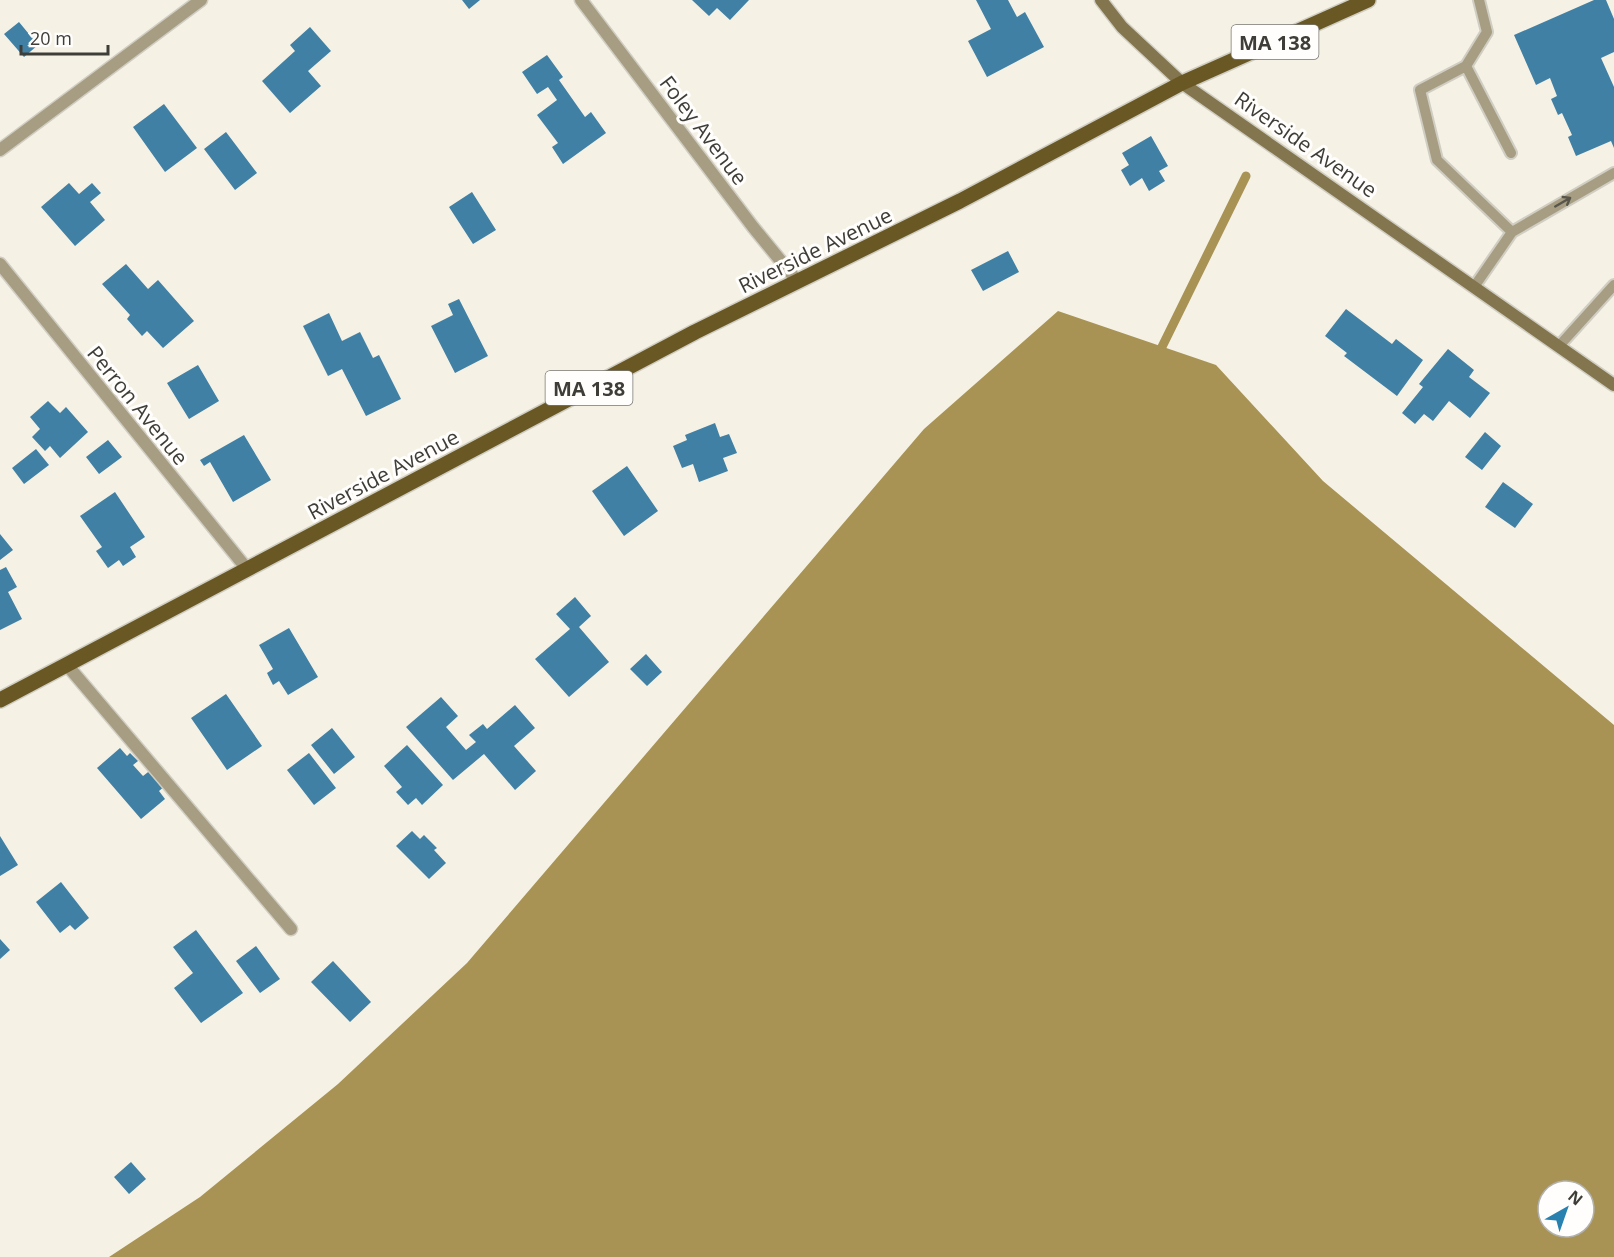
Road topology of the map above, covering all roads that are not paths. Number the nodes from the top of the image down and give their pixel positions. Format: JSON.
{"nodes":[{"id":1,"x":201,"y":0,"type":"edge"},
{"id":2,"x":581,"y":0,"type":"edge"},
{"id":3,"x":1101,"y":0,"type":"edge"},
{"id":4,"x":1368,"y":0,"type":"edge"},
{"id":5,"x":1479,"y":0,"type":"edge"},
{"id":6,"x":1466,"y":66,"type":"junction"},
{"id":7,"x":1182,"y":82,"type":"junction"},
{"id":8,"x":0,"y":150,"type":"edge"},
{"id":9,"x":1511,"y":153,"type":"dead end"},
{"id":10,"x":1614,"y":173,"type":"edge"},
{"id":11,"x":1512,"y":232,"type":"junction"},
{"id":12,"x":0,"y":264,"type":"edge"},
{"id":13,"x":798,"y":282,"type":"junction"},
{"id":14,"x":1614,"y":285,"type":"edge"},
{"id":15,"x":1474,"y":287,"type":"junction"},
{"id":16,"x":1559,"y":346,"type":"junction"},
{"id":17,"x":1614,"y":385,"type":"edge"},
{"id":18,"x":247,"y":569,"type":"junction"},
{"id":19,"x":67,"y":665,"type":"junction"},
{"id":20,"x":0,"y":700,"type":"edge"},
{"id":21,"x":291,"y":929,"type":"dead end"}],
"edges":[{"from":1,"to":8,"type":"street"},
{"from":2,"to":13,"type":"street","name":"Foley Avenue"},
{"from":3,"to":7,"type":"main road"},
{"from":4,"to":7,"type":"main road","number":"MA 138"},
{"from":5,"to":6,"type":"lane"},
{"from":6,"to":9,"type":"lane"},
{"from":6,"to":11,"type":"lane"},
{"from":7,"to":13,"type":"main road","name":"Riverside Avenue","number":"MA 138"},
{"from":7,"to":15,"type":"main road","name":"Riverside Avenue"},
{"from":11,"to":10,"type":"lane","one_way":true},
{"from":11,"to":15,"type":"lane"},
{"from":12,"to":18,"type":"street","name":"Perron Avenue"},
{"from":13,"to":18,"type":"main road","name":"Riverside Avenue","number":"MA 138"},
{"from":14,"to":16,"type":"lane"},
{"from":15,"to":16,"type":"main road","name":"Riverside Avenue"},
{"from":16,"to":17,"type":"main road","name":"Riverside Avenue"},
{"from":18,"to":19,"type":"main road","name":"Riverside Avenue","number":"MA 138"},
{"from":19,"to":20,"type":"main road","name":"Riverside Avenue","number":"MA 138"},
{"from":19,"to":21,"type":"street"}]}
